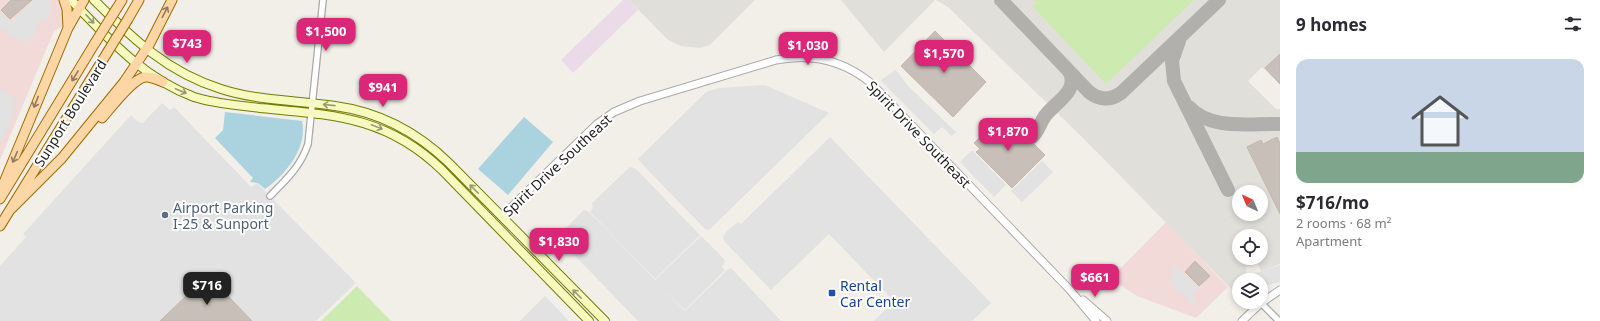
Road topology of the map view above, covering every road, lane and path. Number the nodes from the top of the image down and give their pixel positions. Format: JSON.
{"nodes":[{"id":1,"x":64,"y":0,"type":"edge"},
{"id":2,"x":71,"y":0,"type":"edge"},
{"id":3,"x":94,"y":0,"type":"edge"},
{"id":4,"x":122,"y":0,"type":"edge"},
{"id":5,"x":139,"y":0,"type":"edge"},
{"id":6,"x":172,"y":0,"type":"edge"},
{"id":7,"x":323,"y":0,"type":"edge"},
{"id":8,"x":82,"y":4,"type":"edge"},
{"id":9,"x":68,"y":28,"type":"junction"},
{"id":10,"x":146,"y":50,"type":"junction"},
{"id":11,"x":136,"y":64,"type":"junction"},
{"id":12,"x":163,"y":82,"type":"junction"},
{"id":13,"x":313,"y":103,"type":"junction"},
{"id":14,"x":312,"y":113,"type":"junction"},
{"id":15,"x":62,"y":158,"type":"junction"},
{"id":16,"x":0,"y":192,"type":"edge"},
{"id":17,"x":270,"y":196,"type":"dead end"},
{"id":18,"x":0,"y":199,"type":"edge"},
{"id":19,"x":11,"y":209,"type":"junction"},
{"id":20,"x":502,"y":216,"type":"junction"},
{"id":21,"x":494,"y":224,"type":"junction"},
{"id":22,"x":0,"y":226,"type":"edge"},
{"id":23,"x":1070,"y":290,"type":"junction"},
{"id":24,"x":1280,"y":290,"type":"edge"},
{"id":25,"x":1268,"y":298,"type":"edge"},
{"id":26,"x":1255,"y":309,"type":"edge"},
{"id":27,"x":1267,"y":309,"type":"edge"},
{"id":28,"x":589,"y":321,"type":"edge"},
{"id":29,"x":604,"y":321,"type":"edge"},
{"id":30,"x":1096,"y":321,"type":"edge"},
{"id":31,"x":1106,"y":321,"type":"edge"},
{"id":32,"x":1242,"y":321,"type":"edge"},
{"id":33,"x":1279,"y":321,"type":"edge"}],
"edges":[{"from":1,"to":9,"type":"main road"},
{"from":2,"to":8,"type":"main road"},
{"from":3,"to":10,"type":"main road"},
{"from":4,"to":18,"type":"main road","name":"Sunport Boulevard","one_way":true,"bridge":true},
{"from":5,"to":19,"type":"main road","name":"Sunport Boulevard","bridge":true},
{"from":10,"to":6,"type":"main road","one_way":true},
{"from":7,"to":13,"type":"street"},
{"from":8,"to":9,"type":"main road"},
{"from":8,"to":11,"type":"main road","one_way":true},
{"from":9,"to":16,"type":"main road","one_way":true},
{"from":10,"to":11,"type":"main road"},
{"from":10,"to":13,"type":"main road"},
{"from":11,"to":12,"type":"main road"},
{"from":11,"to":15,"type":"main road"},
{"from":12,"to":14,"type":"main road","one_way":true},
{"from":12,"to":15,"type":"main road"},
{"from":13,"to":14,"type":"street"},
{"from":20,"to":13,"type":"main road","one_way":true},
{"from":14,"to":17,"type":"street"},
{"from":14,"to":21,"type":"main road","one_way":true},
{"from":15,"to":19,"type":"main road"},
{"from":19,"to":22,"type":"main road","name":"Sunport Boulevard"},
{"from":20,"to":21,"type":"main road","name":"Spirit Drive Southeast"},
{"from":20,"to":23,"type":"street","name":"Spirit Drive Southeast"},
{"from":29,"to":20,"type":"main road","one_way":true},
{"from":21,"to":28,"type":"main road"},
{"from":23,"to":30,"type":"street"},
{"from":23,"to":31,"type":"street"},
{"from":24,"to":25,"type":"street"},
{"from":26,"to":32,"type":"street"},
{"from":27,"to":33,"type":"street"}]}
